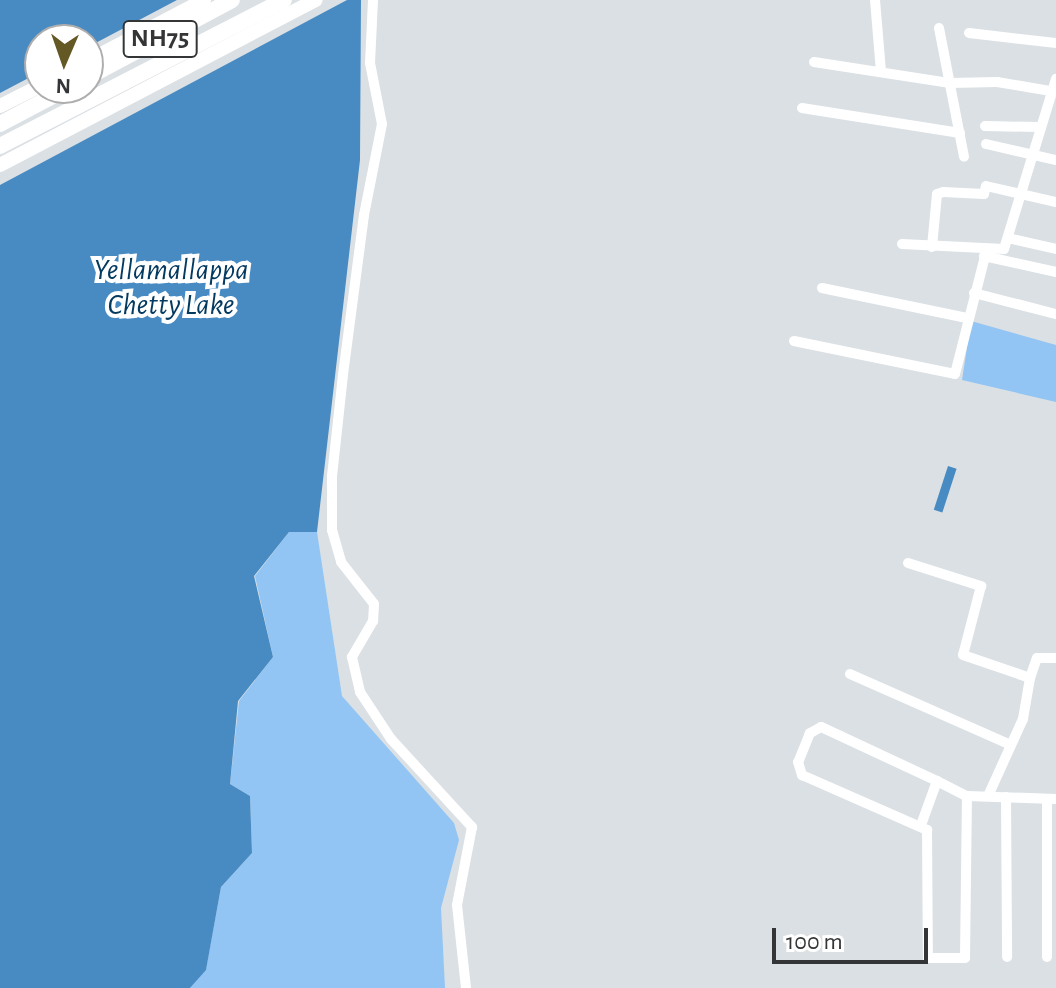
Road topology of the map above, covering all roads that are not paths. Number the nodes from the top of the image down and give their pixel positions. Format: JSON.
{"nodes":[{"id":1,"x":204,"y":0,"type":"edge"},
{"id":2,"x":232,"y":0,"type":"edge"},
{"id":3,"x":284,"y":0,"type":"edge"},
{"id":4,"x":315,"y":0,"type":"edge"},
{"id":5,"x":373,"y":0,"type":"edge"},
{"id":6,"x":875,"y":0,"type":"edge"},
{"id":7,"x":939,"y":28,"type":"dead end"},
{"id":8,"x":969,"y":33,"type":"dead end"},
{"id":9,"x":1056,"y":43,"type":"edge"},
{"id":10,"x":104,"y":53,"type":"edge"},
{"id":11,"x":814,"y":62,"type":"dead end"},
{"id":12,"x":104,"y":68,"type":"edge"},
{"id":13,"x":881,"y":72,"type":"junction"},
{"id":14,"x":1056,"y":79,"type":"edge"},
{"id":15,"x":950,"y":83,"type":"junction"},
{"id":16,"x":1051,"y":91,"type":"junction"},
{"id":17,"x":24,"y":94,"type":"edge"},
{"id":18,"x":38,"y":104,"type":"edge"},
{"id":19,"x":0,"y":106,"type":"edge"},
{"id":20,"x":802,"y":108,"type":"dead end"},
{"id":21,"x":1044,"y":109,"type":"junction"},
{"id":22,"x":1056,"y":112,"type":"edge"},
{"id":23,"x":0,"y":124,"type":"edge"},
{"id":24,"x":985,"y":126,"type":"dead end"},
{"id":25,"x":1038,"y":127,"type":"junction"},
{"id":26,"x":960,"y":133,"type":"junction"},
{"id":27,"x":986,"y":144,"type":"dead end"},
{"id":28,"x":0,"y":146,"type":"edge"},
{"id":29,"x":1030,"y":155,"type":"junction"},
{"id":30,"x":964,"y":157,"type":"dead end"},
{"id":31,"x":1056,"y":160,"type":"edge"},
{"id":32,"x":0,"y":165,"type":"edge"},
{"id":33,"x":1020,"y":194,"type":"junction"},
{"id":34,"x":1056,"y":202,"type":"edge"},
{"id":35,"x":1008,"y":238,"type":"junction"},
{"id":36,"x":902,"y":244,"type":"dead end"},
{"id":37,"x":932,"y":247,"type":"junction"},
{"id":38,"x":1056,"y":249,"type":"edge"},
{"id":39,"x":985,"y":254,"type":"junction"},
{"id":40,"x":1056,"y":272,"type":"edge"},
{"id":41,"x":822,"y":288,"type":"dead end"},
{"id":42,"x":974,"y":293,"type":"junction"},
{"id":43,"x":1056,"y":314,"type":"edge"},
{"id":44,"x":967,"y":318,"type":"junction"},
{"id":45,"x":794,"y":341,"type":"dead end"},
{"id":46,"x":908,"y":563,"type":"dead end"},
{"id":47,"x":1056,"y":658,"type":"edge"},
{"id":48,"x":850,"y":674,"type":"dead end"},
{"id":49,"x":1030,"y":678,"type":"junction"},
{"id":50,"x":1009,"y":744,"type":"junction"},
{"id":51,"x":937,"y":781,"type":"junction"},
{"id":52,"x":967,"y":796,"type":"junction"},
{"id":53,"x":988,"y":796,"type":"junction"},
{"id":54,"x":1006,"y":797,"type":"junction"},
{"id":55,"x":1052,"y":799,"type":"edge"},
{"id":56,"x":921,"y":825,"type":"junction"},
{"id":57,"x":1007,"y":957,"type":"dead end"},
{"id":58,"x":1047,"y":957,"type":"dead end"},
{"id":59,"x":466,"y":988,"type":"edge"}],
"edges":[{"from":1,"to":10,"type":"main road"},
{"from":2,"to":12,"type":"highway","number":"NH75"},
{"from":3,"to":28,"type":"highway","number":"NH75"},
{"from":4,"to":32,"type":"main road"},
{"from":5,"to":59,"type":"street"},
{"from":6,"to":13,"type":"street"},
{"from":7,"to":15,"type":"street"},
{"from":8,"to":9,"type":"street"},
{"from":11,"to":13,"type":"street"},
{"from":13,"to":15,"type":"street"},
{"from":14,"to":16,"type":"street"},
{"from":15,"to":16,"type":"street"},
{"from":15,"to":26,"type":"street"},
{"from":16,"to":21,"type":"street"},
{"from":17,"to":19,"type":"main road"},
{"from":18,"to":23,"type":"highway"},
{"from":20,"to":26,"type":"street"},
{"from":21,"to":22,"type":"street"},
{"from":21,"to":25,"type":"street"},
{"from":24,"to":25,"type":"street"},
{"from":25,"to":29,"type":"street"},
{"from":26,"to":30,"type":"street"},
{"from":27,"to":29,"type":"street"},
{"from":29,"to":31,"type":"street"},
{"from":29,"to":33,"type":"street"},
{"from":33,"to":34,"type":"street"},
{"from":33,"to":35,"type":"street"},
{"from":33,"to":37,"type":"street"},
{"from":35,"to":38,"type":"street"},
{"from":35,"to":39,"type":"street"},
{"from":36,"to":37,"type":"street"},
{"from":37,"to":39,"type":"street"},
{"from":39,"to":40,"type":"street"},
{"from":39,"to":42,"type":"street"},
{"from":41,"to":44,"type":"street"},
{"from":42,"to":43,"type":"street"},
{"from":42,"to":44,"type":"street"},
{"from":44,"to":45,"type":"street"},
{"from":46,"to":49,"type":"street"},
{"from":47,"to":49,"type":"street"},
{"from":48,"to":50,"type":"street"},
{"from":49,"to":50,"type":"street"},
{"from":50,"to":53,"type":"street"},
{"from":51,"to":52,"type":"street"},
{"from":51,"to":56,"type":"street"},
{"from":51,"to":56,"type":"street"},
{"from":52,"to":53,"type":"street"},
{"from":52,"to":56,"type":"street"},
{"from":53,"to":54,"type":"street"},
{"from":54,"to":55,"type":"street"},
{"from":54,"to":57,"type":"street"},
{"from":55,"to":58,"type":"street"}]}
